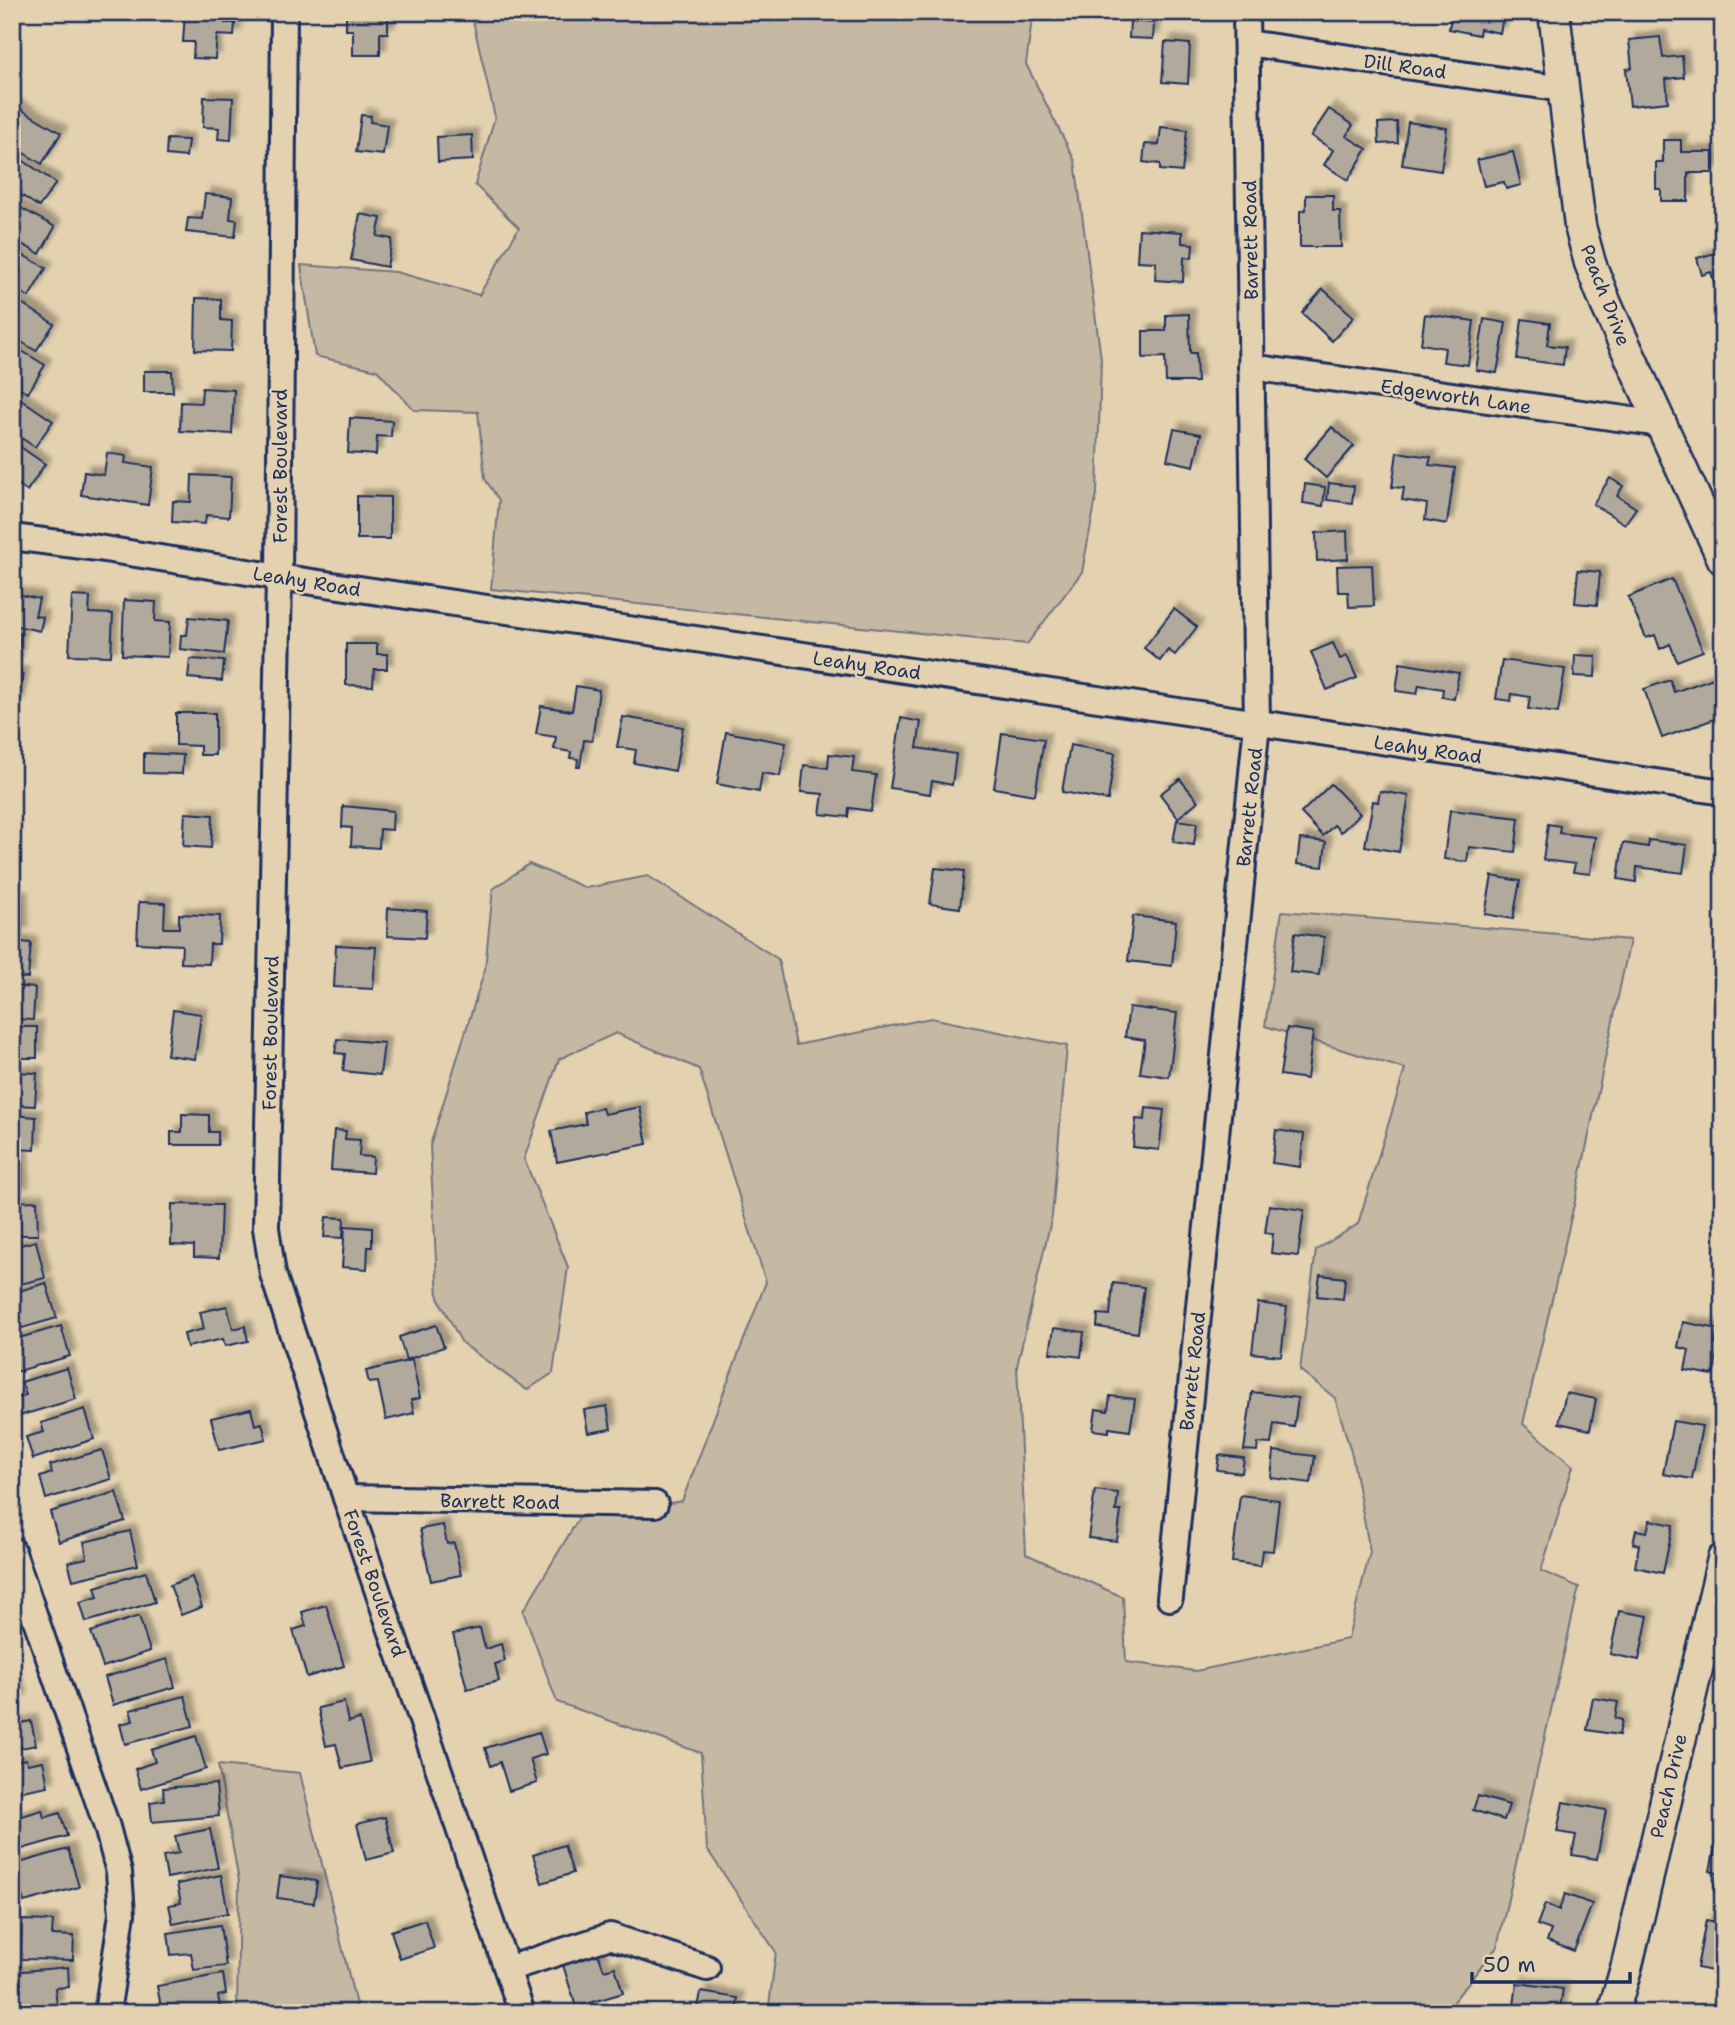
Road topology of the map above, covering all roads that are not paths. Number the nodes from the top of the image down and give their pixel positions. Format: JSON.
{"nodes":[{"id":1,"x":284,"y":12,"type":"edge"},
{"id":2,"x":1246,"y":12,"type":"edge"},
{"id":3,"x":1554,"y":12,"type":"edge"},
{"id":4,"x":1247,"y":43,"type":"junction"},
{"id":5,"x":1563,"y":89,"type":"junction"},
{"id":6,"x":1251,"y":368,"type":"junction"},
{"id":7,"x":1661,"y":424,"type":"junction"},
{"id":8,"x":12,"y":537,"type":"edge"},
{"id":9,"x":1723,"y":559,"type":"edge"},
{"id":10,"x":279,"y":577,"type":"junction"},
{"id":11,"x":1258,"y":723,"type":"junction"},
{"id":12,"x":1723,"y":792,"type":"edge"},
{"id":13,"x":346,"y":1498,"type":"junction"},
{"id":14,"x":655,"y":1504,"type":"dead end"},
{"id":15,"x":12,"y":1550,"type":"edge"},
{"id":16,"x":1723,"y":1559,"type":"edge"},
{"id":17,"x":1170,"y":1598,"type":"dead end"},
{"id":18,"x":707,"y":1968,"type":"dead end"},
{"id":19,"x":507,"y":1969,"type":"junction"},
{"id":20,"x":107,"y":2013,"type":"edge"},
{"id":21,"x":522,"y":2013,"type":"edge"},
{"id":22,"x":1613,"y":2013,"type":"edge"}],
"edges":[{"from":1,"to":10,"type":"street","name":"Forest Boulevard"},
{"from":2,"to":4,"type":"street","name":"Barrett Road"},
{"from":3,"to":5,"type":"main road","name":"Peach Drive"},
{"from":4,"to":5,"type":"street","name":"Dill Road"},
{"from":4,"to":6,"type":"street","name":"Barrett Road"},
{"from":5,"to":7,"type":"main road","name":"Peach Drive"},
{"from":6,"to":7,"type":"street","name":"Edgeworth Lane"},
{"from":6,"to":11,"type":"street","name":"Barrett Road"},
{"from":7,"to":9,"type":"main road","name":"Peach Drive"},
{"from":8,"to":10,"type":"street","name":"Leahy Road"},
{"from":10,"to":11,"type":"street","name":"Leahy Road"},
{"from":10,"to":13,"type":"street","name":"Forest Boulevard"},
{"from":11,"to":12,"type":"street","name":"Leahy Road"},
{"from":11,"to":17,"type":"street","name":"Barrett Road"},
{"from":13,"to":14,"type":"street","name":"Barrett Road"},
{"from":13,"to":19,"type":"street","name":"Forest Boulevard"},
{"from":15,"to":20,"type":"street"},
{"from":16,"to":22,"type":"main road","name":"Peach Drive"},
{"from":18,"to":19,"type":"street"},
{"from":19,"to":21,"type":"street","name":"Forest Boulevard"}]}
